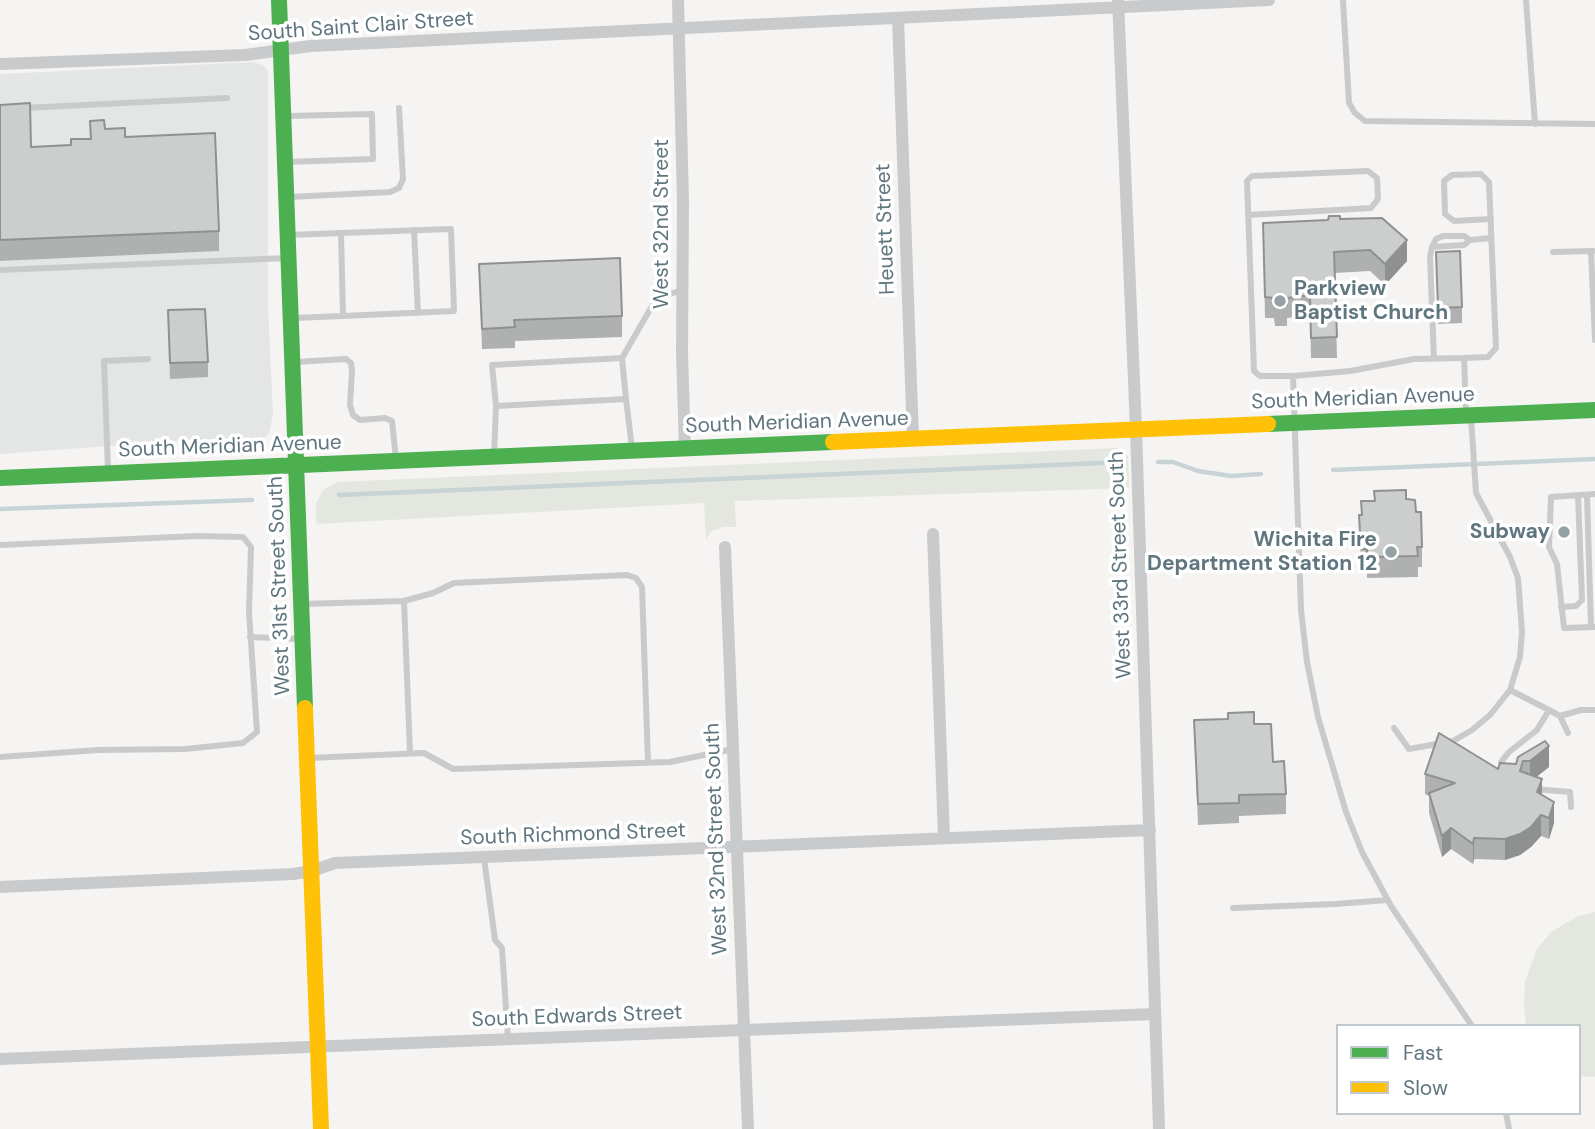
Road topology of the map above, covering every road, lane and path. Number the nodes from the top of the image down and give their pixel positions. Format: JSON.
{"nodes":[{"id":1,"x":279,"y":0,"type":"edge"},
{"id":2,"x":678,"y":0,"type":"edge"},
{"id":3,"x":1269,"y":0,"type":"edge"},
{"id":4,"x":1343,"y":0,"type":"edge"},
{"id":5,"x":1526,"y":0,"type":"edge"},
{"id":6,"x":1118,"y":4,"type":"edge"},
{"id":7,"x":898,"y":18,"type":"junction"},
{"id":8,"x":678,"y":28,"type":"junction"},
{"id":9,"x":281,"y":50,"type":"junction"},
{"id":10,"x":0,"y":64,"type":"edge"},
{"id":11,"x":228,"y":98,"type":"dead end"},
{"id":12,"x":13,"y":108,"type":"edge"},
{"id":13,"x":399,"y":108,"type":"dead end"},
{"id":14,"x":284,"y":117,"type":"junction"},
{"id":15,"x":1535,"y":124,"type":"junction"},
{"id":16,"x":1595,"y":124,"type":"edge"},
{"id":17,"x":286,"y":162,"type":"junction"},
{"id":18,"x":287,"y":197,"type":"junction"},
{"id":19,"x":1248,"y":215,"type":"junction"},
{"id":20,"x":1491,"y":219,"type":"junction"},
{"id":21,"x":414,"y":230,"type":"junction"},
{"id":22,"x":341,"y":233,"type":"junction"},
{"id":23,"x":288,"y":235,"type":"junction"},
{"id":24,"x":1491,"y":238,"type":"junction"},
{"id":25,"x":1593,"y":251,"type":"edge"},
{"id":26,"x":1553,"y":252,"type":"dead end"},
{"id":27,"x":289,"y":258,"type":"junction"},
{"id":28,"x":0,"y":270,"type":"edge"},
{"id":29,"x":682,"y":290,"type":"junction"},
{"id":30,"x":418,"y":313,"type":"junction"},
{"id":31,"x":343,"y":316,"type":"junction"},
{"id":32,"x":292,"y":318,"type":"junction"},
{"id":33,"x":1595,"y":340,"type":"edge"},
{"id":34,"x":622,"y":358,"type":"junction"},
{"id":35,"x":1464,"y":358,"type":"junction"},
{"id":36,"x":148,"y":359,"type":"dead end"},
{"id":37,"x":1434,"y":359,"type":"junction"},
{"id":38,"x":293,"y":362,"type":"junction"},
{"id":39,"x":1293,"y":376,"type":"junction"},
{"id":40,"x":626,"y":399,"type":"junction"},
{"id":41,"x":496,"y":406,"type":"junction"},
{"id":42,"x":1595,"y":410,"type":"edge"},
{"id":43,"x":1468,"y":415,"type":"junction"},
{"id":44,"x":1296,"y":423,"type":"junction"},
{"id":45,"x":1136,"y":429,"type":"junction"},
{"id":46,"x":913,"y":439,"type":"junction"},
{"id":47,"x":685,"y":449,"type":"junction"},
{"id":48,"x":632,"y":451,"type":"junction"},
{"id":49,"x":494,"y":457,"type":"junction"},
{"id":50,"x":396,"y":461,"type":"junction"},
{"id":51,"x":297,"y":465,"type":"junction"},
{"id":52,"x":108,"y":473,"type":"junction"},
{"id":53,"x":0,"y":478,"type":"edge"},
{"id":54,"x":1578,"y":495,"type":"junction"},
{"id":55,"x":1591,"y":495,"type":"edge"},
{"id":56,"x":933,"y":534,"type":"dead end"},
{"id":57,"x":0,"y":545,"type":"edge"},
{"id":58,"x":725,"y":547,"type":"dead end"},
{"id":59,"x":404,"y":601,"type":"junction"},
{"id":60,"x":302,"y":604,"type":"junction"},
{"id":61,"x":1562,"y":607,"type":"junction"},
{"id":62,"x":1593,"y":627,"type":"edge"},
{"id":63,"x":250,"y":637,"type":"junction"},
{"id":64,"x":303,"y":639,"type":"junction"},
{"id":65,"x":1510,"y":690,"type":"junction"},
{"id":66,"x":1549,"y":710,"type":"junction"},
{"id":67,"x":1595,"y":710,"type":"edge"},
{"id":68,"x":1560,"y":716,"type":"junction"},
{"id":69,"x":1394,"y":728,"type":"dead end"},
{"id":70,"x":1568,"y":733,"type":"dead end"},
{"id":71,"x":733,"y":749,"type":"junction"},
{"id":72,"x":410,"y":753,"type":"junction"},
{"id":73,"x":0,"y":757,"type":"edge"},
{"id":74,"x":307,"y":758,"type":"junction"},
{"id":75,"x":648,"y":762,"type":"junction"},
{"id":76,"x":1502,"y":775,"type":"edge"},
{"id":77,"x":1526,"y":786,"type":"edge"},
{"id":78,"x":1571,"y":807,"type":"dead end"},
{"id":79,"x":1150,"y":830,"type":"junction"},
{"id":80,"x":944,"y":838,"type":"junction"},
{"id":81,"x":737,"y":848,"type":"junction"},
{"id":82,"x":484,"y":858,"type":"junction"},
{"id":83,"x":312,"y":871,"type":"junction"},
{"id":84,"x":0,"y":887,"type":"edge"},
{"id":85,"x":1388,"y":900,"type":"junction"},
{"id":86,"x":1233,"y":908,"type":"dead end"},
{"id":87,"x":1154,"y":1014,"type":"junction"},
{"id":88,"x":1471,"y":1024,"type":"edge"},
{"id":89,"x":744,"y":1031,"type":"junction"},
{"id":90,"x":508,"y":1039,"type":"junction"},
{"id":91,"x":318,"y":1046,"type":"junction"},
{"id":92,"x":0,"y":1059,"type":"edge"},
{"id":93,"x":321,"y":1129,"type":"edge"},
{"id":94,"x":748,"y":1129,"type":"edge"},
{"id":95,"x":1159,"y":1129,"type":"edge"}],
"edges":[{"from":1,"to":9,"type":"main road","name":"West 31st Street South"},
{"from":2,"to":8,"type":"street","name":"West 32nd Street"},
{"from":3,"to":6,"type":"street","name":"South Saint Clair Street"},
{"from":4,"to":15,"type":"lane"},
{"from":5,"to":15,"type":"lane"},
{"from":6,"to":7,"type":"street","name":"South Saint Clair Street"},
{"from":6,"to":45,"type":"street","name":"West 33rd Street South"},
{"from":7,"to":8,"type":"street","name":"South Saint Clair Street"},
{"from":7,"to":46,"type":"street","name":"Heuett Street"},
{"from":8,"to":9,"type":"street","name":"South Saint Clair Street"},
{"from":8,"to":29,"type":"street","name":"West 32nd Street"},
{"from":9,"to":10,"type":"street","name":"South Saint Clair Street"},
{"from":9,"to":14,"type":"main road","name":"West 31st Street South"},
{"from":11,"to":12,"type":"lane"},
{"from":13,"to":18,"type":"lane"},
{"from":14,"to":17,"type":"main road","name":"West 31st Street South"},
{"from":14,"to":17,"type":"lane"},
{"from":15,"to":16,"type":"lane"},
{"from":17,"to":18,"type":"main road","name":"West 31st Street South"},
{"from":18,"to":23,"type":"main road","name":"West 31st Street South"},
{"from":19,"to":19,"type":"lane"},
{"from":19,"to":39,"type":"lane"},
{"from":20,"to":20,"type":"lane"},
{"from":20,"to":24,"type":"lane"},
{"from":21,"to":22,"type":"lane"},
{"from":21,"to":30,"type":"lane"},
{"from":21,"to":30,"type":"lane"},
{"from":22,"to":23,"type":"lane"},
{"from":22,"to":31,"type":"lane"},
{"from":23,"to":27,"type":"main road","name":"West 31st Street South"},
{"from":24,"to":35,"type":"lane"},
{"from":24,"to":37,"type":"lane"},
{"from":25,"to":26,"type":"lane"},
{"from":25,"to":33,"type":"lane"},
{"from":27,"to":28,"type":"lane"},
{"from":27,"to":32,"type":"main road","name":"West 31st Street South"},
{"from":29,"to":34,"type":"lane"},
{"from":29,"to":47,"type":"street","name":"West 32nd Street"},
{"from":30,"to":31,"type":"lane"},
{"from":31,"to":32,"type":"lane"},
{"from":32,"to":38,"type":"main road","name":"West 31st Street South"},
{"from":34,"to":40,"type":"lane"},
{"from":34,"to":41,"type":"lane"},
{"from":35,"to":37,"type":"lane"},
{"from":35,"to":43,"type":"lane"},
{"from":36,"to":52,"type":"lane"},
{"from":37,"to":39,"type":"lane"},
{"from":38,"to":50,"type":"lane"},
{"from":38,"to":51,"type":"main road","name":"West 31st Street South"},
{"from":39,"to":44,"type":"lane"},
{"from":40,"to":41,"type":"lane"},
{"from":40,"to":48,"type":"lane"},
{"from":41,"to":49,"type":"lane"},
{"from":42,"to":43,"type":"main road","name":"South Meridian Avenue"},
{"from":43,"to":44,"type":"main road","name":"South Meridian Avenue"},
{"from":43,"to":65,"type":"lane"},
{"from":44,"to":45,"type":"main road","name":"South Meridian Avenue"},
{"from":44,"to":85,"type":"lane"},
{"from":45,"to":46,"type":"main road","name":"South Meridian Avenue"},
{"from":45,"to":79,"type":"street","name":"West 33rd Street South"},
{"from":46,"to":47,"type":"main road","name":"South Meridian Avenue"},
{"from":47,"to":48,"type":"main road","name":"South Meridian Avenue"},
{"from":48,"to":49,"type":"main road","name":"South Meridian Avenue"},
{"from":49,"to":50,"type":"main road","name":"South Meridian Avenue"},
{"from":50,"to":51,"type":"main road","name":"South Meridian Avenue"},
{"from":51,"to":52,"type":"main road","name":"South Meridian Avenue"},
{"from":51,"to":60,"type":"main road","name":"West 31st Street South"},
{"from":52,"to":53,"type":"main road","name":"South Meridian Avenue"},
{"from":54,"to":55,"type":"lane"},
{"from":54,"to":61,"type":"lane"},
{"from":54,"to":61,"type":"lane"},
{"from":55,"to":62,"type":"lane"},
{"from":56,"to":80,"type":"street"},
{"from":57,"to":63,"type":"lane"},
{"from":58,"to":71,"type":"street","name":"West 32nd Street South"},
{"from":59,"to":60,"type":"lane"},
{"from":59,"to":72,"type":"lane"},
{"from":59,"to":75,"type":"lane"},
{"from":60,"to":64,"type":"main road","name":"West 31st Street South"},
{"from":61,"to":62,"type":"lane"},
{"from":63,"to":64,"type":"lane"},
{"from":63,"to":73,"type":"lane"},
{"from":64,"to":74,"type":"main road","name":"West 31st Street South"},
{"from":65,"to":66,"type":"lane"},
{"from":65,"to":69,"type":"lane"},
{"from":66,"to":68,"type":"lane"},
{"from":66,"to":76,"type":"lane"},
{"from":67,"to":68,"type":"lane"},
{"from":68,"to":70,"type":"lane"},
{"from":71,"to":75,"type":"lane"},
{"from":71,"to":81,"type":"street","name":"West 32nd Street South"},
{"from":72,"to":74,"type":"lane"},
{"from":72,"to":75,"type":"lane"},
{"from":74,"to":83,"type":"main road","name":"West 31st Street South"},
{"from":77,"to":78,"type":"lane"},
{"from":79,"to":80,"type":"street","name":"South Richmond Street"},
{"from":79,"to":87,"type":"street","name":"West 33rd Street South"},
{"from":80,"to":81,"type":"street","name":"South Richmond Street"},
{"from":81,"to":82,"type":"street","name":"South Richmond Street"},
{"from":81,"to":89,"type":"street","name":"West 32nd Street South"},
{"from":82,"to":83,"type":"street","name":"South Richmond Street"},
{"from":82,"to":90,"type":"lane"},
{"from":83,"to":84,"type":"street","name":"South Richmond Street"},
{"from":83,"to":91,"type":"main road","name":"West 31st Street South"},
{"from":85,"to":86,"type":"lane"},
{"from":85,"to":88,"type":"lane"},
{"from":87,"to":89,"type":"street","name":"South Edwards Street"},
{"from":87,"to":95,"type":"street","name":"West 33rd Street South"},
{"from":89,"to":90,"type":"street","name":"South Edwards Street"},
{"from":89,"to":94,"type":"street","name":"West 32nd Street South"},
{"from":90,"to":91,"type":"street","name":"South Edwards Street"},
{"from":91,"to":92,"type":"street","name":"South Edwards Street"},
{"from":91,"to":93,"type":"main road","name":"West 31st Street South"}]}
